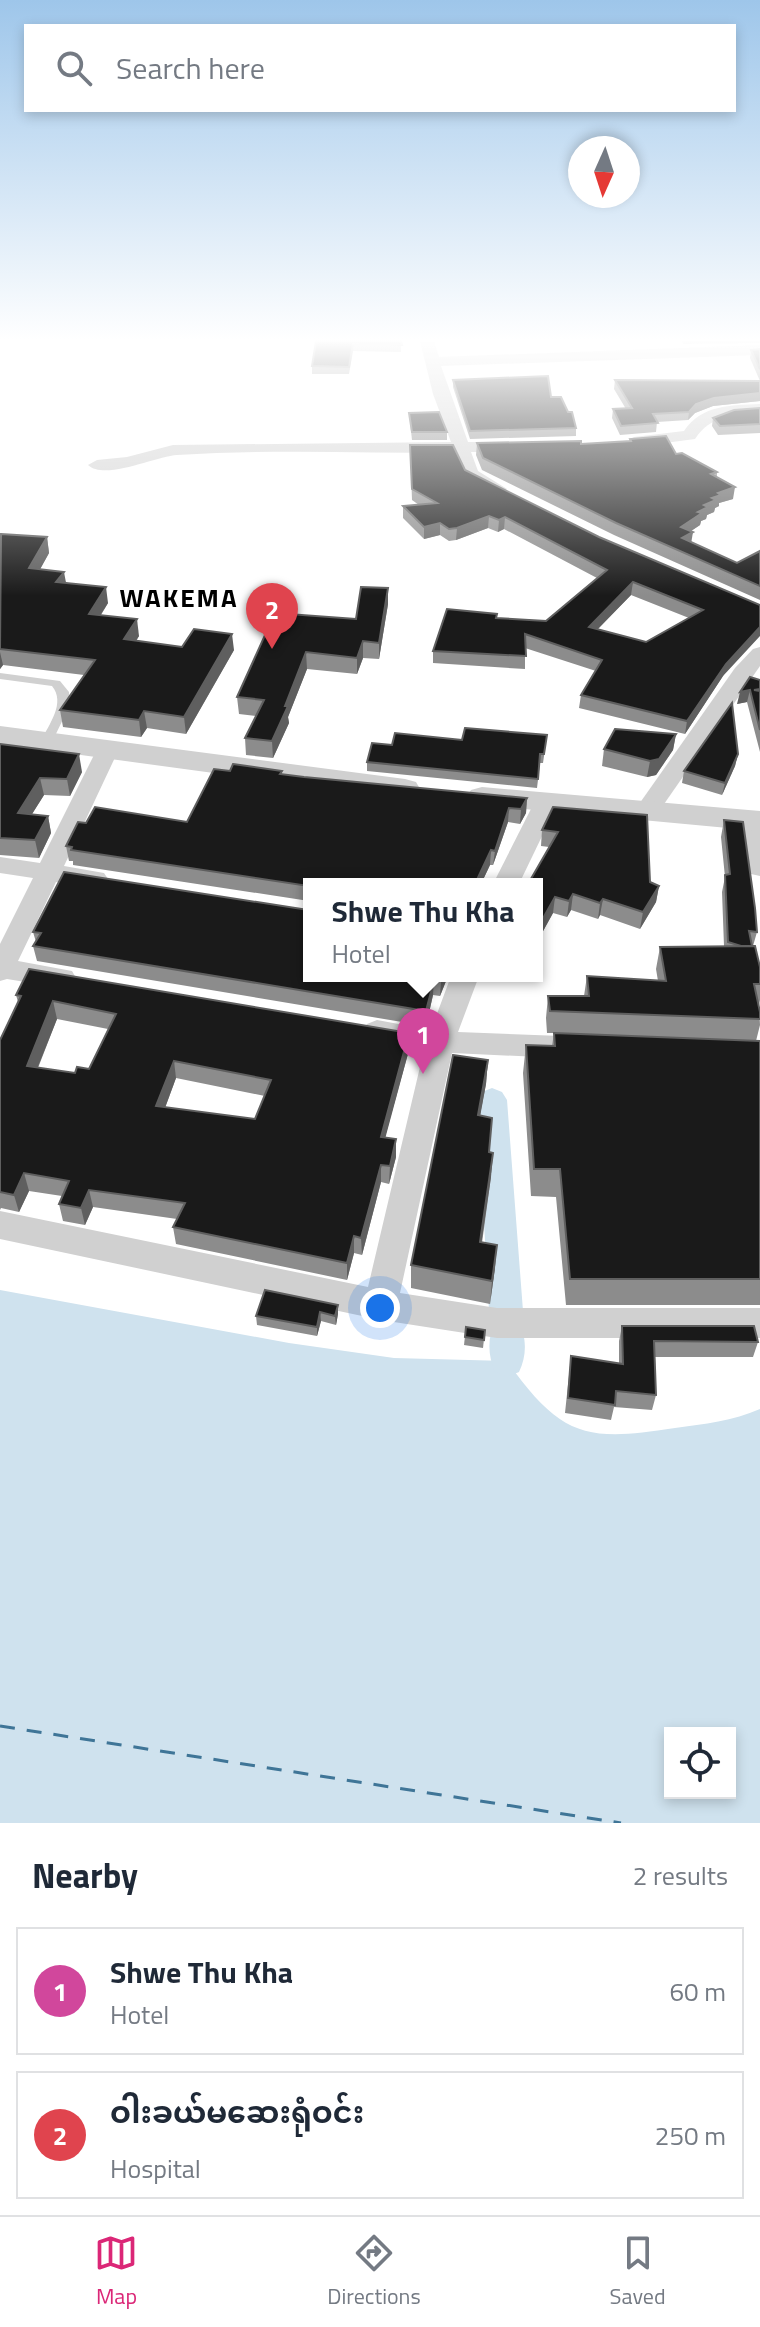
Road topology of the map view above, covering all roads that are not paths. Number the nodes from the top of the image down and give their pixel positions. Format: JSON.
{"nodes":[{"id":1,"x":454,"y":426,"type":"edge"},
{"id":2,"x":695,"y":426,"type":"edge"},
{"id":3,"x":615,"y":443,"type":"edge"},
{"id":4,"x":523,"y":446,"type":"edge"},
{"id":5,"x":462,"y":448,"type":"junction"},
{"id":6,"x":97,"y":465,"type":"dead end"},
{"id":7,"x":516,"y":499,"type":"edge"},
{"id":8,"x":760,"y":653,"type":"edge"},
{"id":9,"x":0,"y":676,"type":"edge"},
{"id":10,"x":0,"y":735,"type":"edge"},
{"id":11,"x":47,"y":741,"type":"junction"},
{"id":12,"x":108,"y":749,"type":"junction"},
{"id":13,"x":546,"y":803,"type":"junction"},
{"id":14,"x":646,"y":812,"type":"junction"},
{"id":15,"x":756,"y":821,"type":"edge"},
{"id":16,"x":0,"y":865,"type":"edge"},
{"id":17,"x":760,"y":868,"type":"edge"},
{"id":18,"x":46,"y":872,"type":"junction"},
{"id":19,"x":509,"y":878,"type":"edge"},
{"id":20,"x":125,"y":884,"type":"edge"},
{"id":21,"x":0,"y":969,"type":"edge"},
{"id":22,"x":88,"y":982,"type":"edge"},
{"id":23,"x":463,"y":982,"type":"edge"},
{"id":24,"x":348,"y":1026,"type":"edge"},
{"id":25,"x":440,"y":1042,"type":"junction"},
{"id":26,"x":592,"y":1048,"type":"edge"},
{"id":27,"x":0,"y":1225,"type":"edge"},
{"id":28,"x":381,"y":1305,"type":"junction"},
{"id":29,"x":760,"y":1323,"type":"edge"}],
"edges":[{"from":1,"to":5,"type":"street"},
{"from":2,"to":3,"type":"street"},
{"from":4,"to":5,"type":"street"},
{"from":5,"to":6,"type":"street"},
{"from":5,"to":7,"type":"street"},
{"from":8,"to":14,"type":"street"},
{"from":9,"to":11,"type":"lane"},
{"from":10,"to":11,"type":"street"},
{"from":11,"to":12,"type":"street"},
{"from":12,"to":13,"type":"street"},
{"from":12,"to":18,"type":"street"},
{"from":13,"to":14,"type":"street"},
{"from":13,"to":19,"type":"street"},
{"from":14,"to":15,"type":"street"},
{"from":15,"to":17,"type":"street"},
{"from":16,"to":18,"type":"street"},
{"from":18,"to":20,"type":"street"},
{"from":18,"to":21,"type":"street"},
{"from":21,"to":22,"type":"street"},
{"from":23,"to":25,"type":"street"},
{"from":24,"to":25,"type":"street"},
{"from":25,"to":26,"type":"street"},
{"from":25,"to":28,"type":"street"},
{"from":27,"to":28,"type":"street"},
{"from":28,"to":29,"type":"street"}]}
